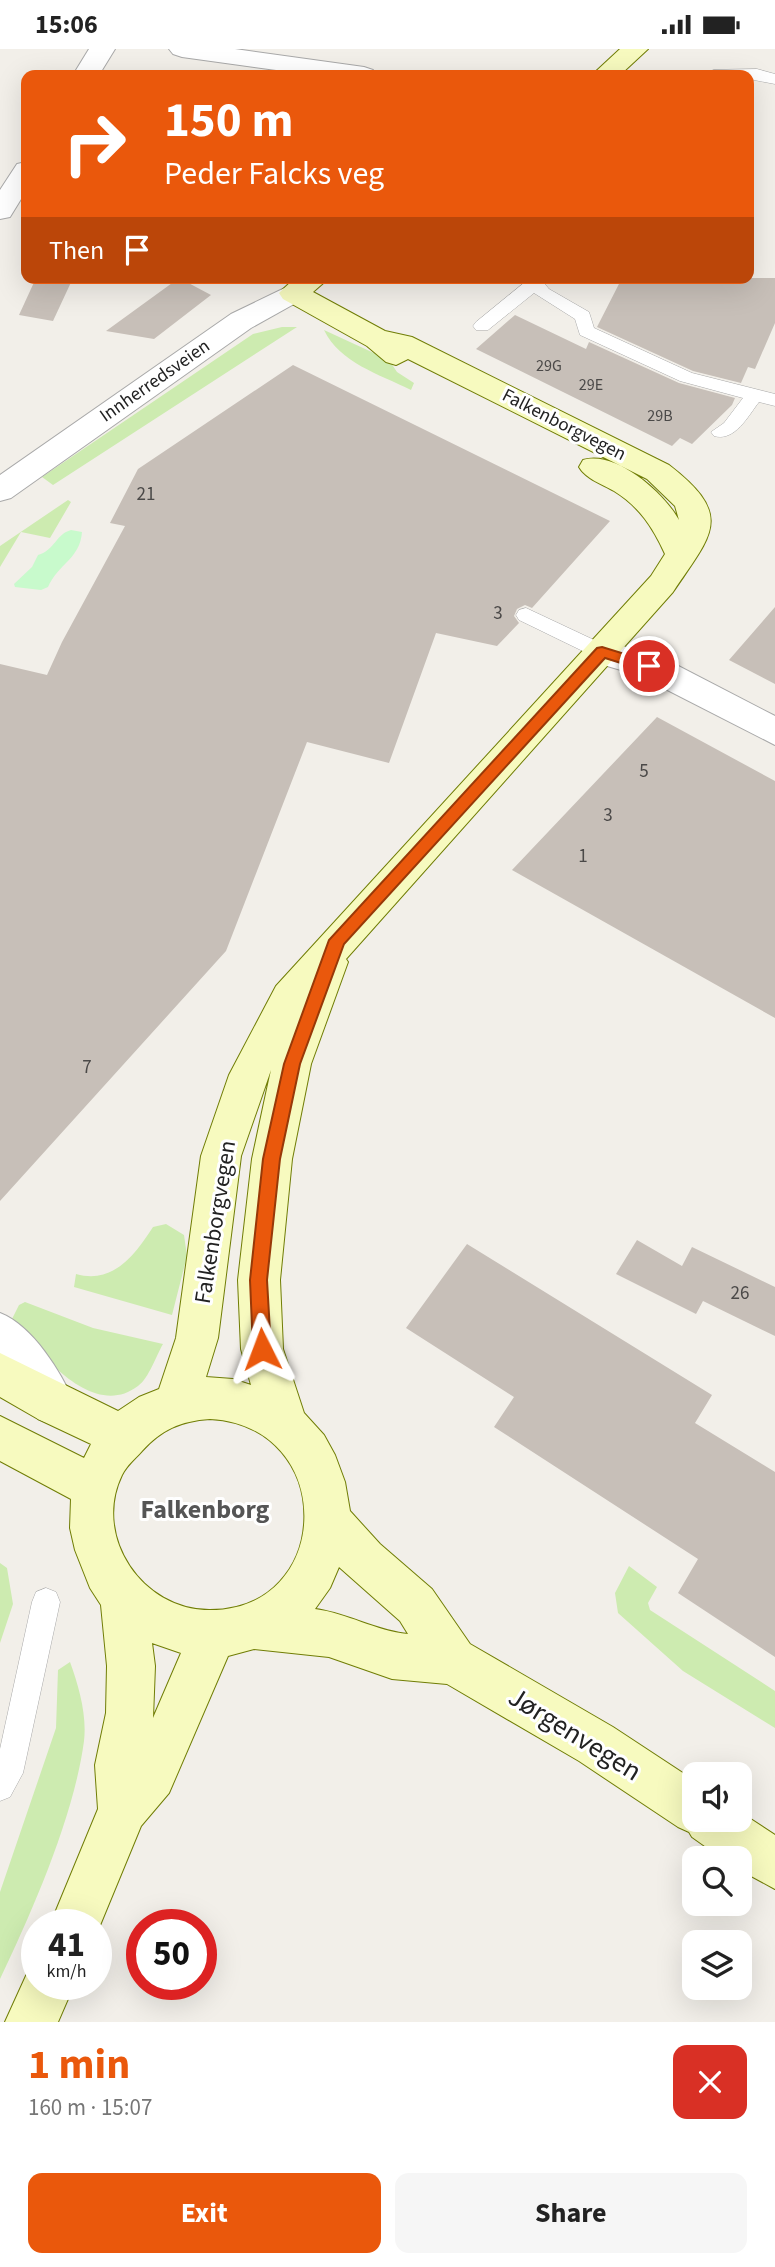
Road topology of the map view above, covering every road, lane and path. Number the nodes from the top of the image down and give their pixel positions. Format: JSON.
{"nodes":[{"id":1,"x":102,"y":49,"type":"edge"},
{"id":2,"x":182,"y":49,"type":"edge"},
{"id":3,"x":635,"y":49,"type":"edge"},
{"id":4,"x":89,"y":70,"type":"edge"},
{"id":5,"x":329,"y":70,"type":"edge"},
{"id":6,"x":611,"y":70,"type":"edge"},
{"id":7,"x":754,"y":74,"type":"edge"},
{"id":8,"x":775,"y":79,"type":"edge"},
{"id":9,"x":21,"y":178,"type":"edge"},
{"id":10,"x":0,"y":211,"type":"edge"},
{"id":11,"x":534,"y":284,"type":"edge"},
{"id":12,"x":539,"y":284,"type":"edge"},
{"id":13,"x":304,"y":286,"type":"edge"},
{"id":14,"x":482,"y":326,"type":"dead end"},
{"id":15,"x":754,"y":396,"type":"junction"},
{"id":16,"x":775,"y":400,"type":"edge"},
{"id":17,"x":720,"y":432,"type":"dead end"},
{"id":18,"x":0,"y":490,"type":"edge"},
{"id":19,"x":526,"y":615,"type":"dead end"},
{"id":20,"x":602,"y":652,"type":"junction"},
{"id":21,"x":775,"y":732,"type":"edge"},
{"id":22,"x":337,"y":940,"type":"junction"},
{"id":23,"x":0,"y":1333,"type":"edge"},
{"id":24,"x":0,"y":1374,"type":"edge"},
{"id":25,"x":53,"y":1404,"type":"junction"},
{"id":26,"x":175,"y":1405,"type":"junction"},
{"id":27,"x":284,"y":1420,"type":"junction"},
{"id":28,"x":126,"y":1437,"type":"junction"},
{"id":29,"x":7,"y":1446,"type":"edge"},
{"id":30,"x":97,"y":1488,"type":"junction"},
{"id":31,"x":328,"y":1520,"type":"junction"},
{"id":32,"x":46,"y":1602,"type":"dead end"},
{"id":33,"x":124,"y":1602,"type":"junction"},
{"id":34,"x":232,"y":1630,"type":"junction"},
{"id":35,"x":453,"y":1661,"type":"junction"},
{"id":36,"x":0,"y":1787,"type":"edge"},
{"id":37,"x":682,"y":1801,"type":"edge"},
{"id":38,"x":123,"y":1809,"type":"junction"},
{"id":39,"x":727,"y":1832,"type":"edge"},
{"id":40,"x":775,"y":1864,"type":"edge"},
{"id":41,"x":82,"y":1909,"type":"edge"},
{"id":42,"x":41,"y":2000,"type":"edge"},
{"id":43,"x":31,"y":2022,"type":"edge"}],
"edges":[{"from":1,"to":4,"type":"street"},
{"from":2,"to":5,"type":"street"},
{"from":3,"to":6,"type":"main road"},
{"from":7,"to":8,"type":"lane"},
{"from":9,"to":10,"type":"street"},
{"from":11,"to":14,"type":"lane"},
{"from":12,"to":15,"type":"lane"},
{"from":13,"to":18,"type":"street","name":"Innherredsveien"},
{"from":13,"to":20,"type":"main road","name":"Falkenborgvegen"},
{"from":15,"to":16,"type":"lane"},
{"from":15,"to":17,"type":"lane"},
{"from":19,"to":20,"type":"lane"},
{"from":20,"to":21,"type":"street"},
{"from":20,"to":22,"type":"main road","name":"Falkenborgvegen"},
{"from":22,"to":26,"type":"main road","name":"Falkenborgvegen"},
{"from":22,"to":27,"type":"main road","name":"Falkenborgvegen"},
{"from":23,"to":25,"type":"street"},
{"from":24,"to":25,"type":"main road"},
{"from":25,"to":28,"type":"main road"},
{"from":26,"to":27,"type":"main road"},
{"from":26,"to":28,"type":"main road"},
{"from":27,"to":31,"type":"main road"},
{"from":28,"to":30,"type":"main road"},
{"from":29,"to":30,"type":"main road"},
{"from":30,"to":33,"type":"main road"},
{"from":31,"to":34,"type":"main road"},
{"from":31,"to":35,"type":"main road","name":"Jørgenvegen"},
{"from":32,"to":36,"type":"lane"},
{"from":33,"to":34,"type":"main road"},
{"from":33,"to":38,"type":"main road"},
{"from":34,"to":35,"type":"main road","name":"Jørgenvegen"},
{"from":34,"to":38,"type":"main road"},
{"from":35,"to":37,"type":"main road","name":"Jørgenvegen"},
{"from":38,"to":41,"type":"main road"},
{"from":39,"to":40,"type":"main road"},
{"from":42,"to":43,"type":"main road"}]}
